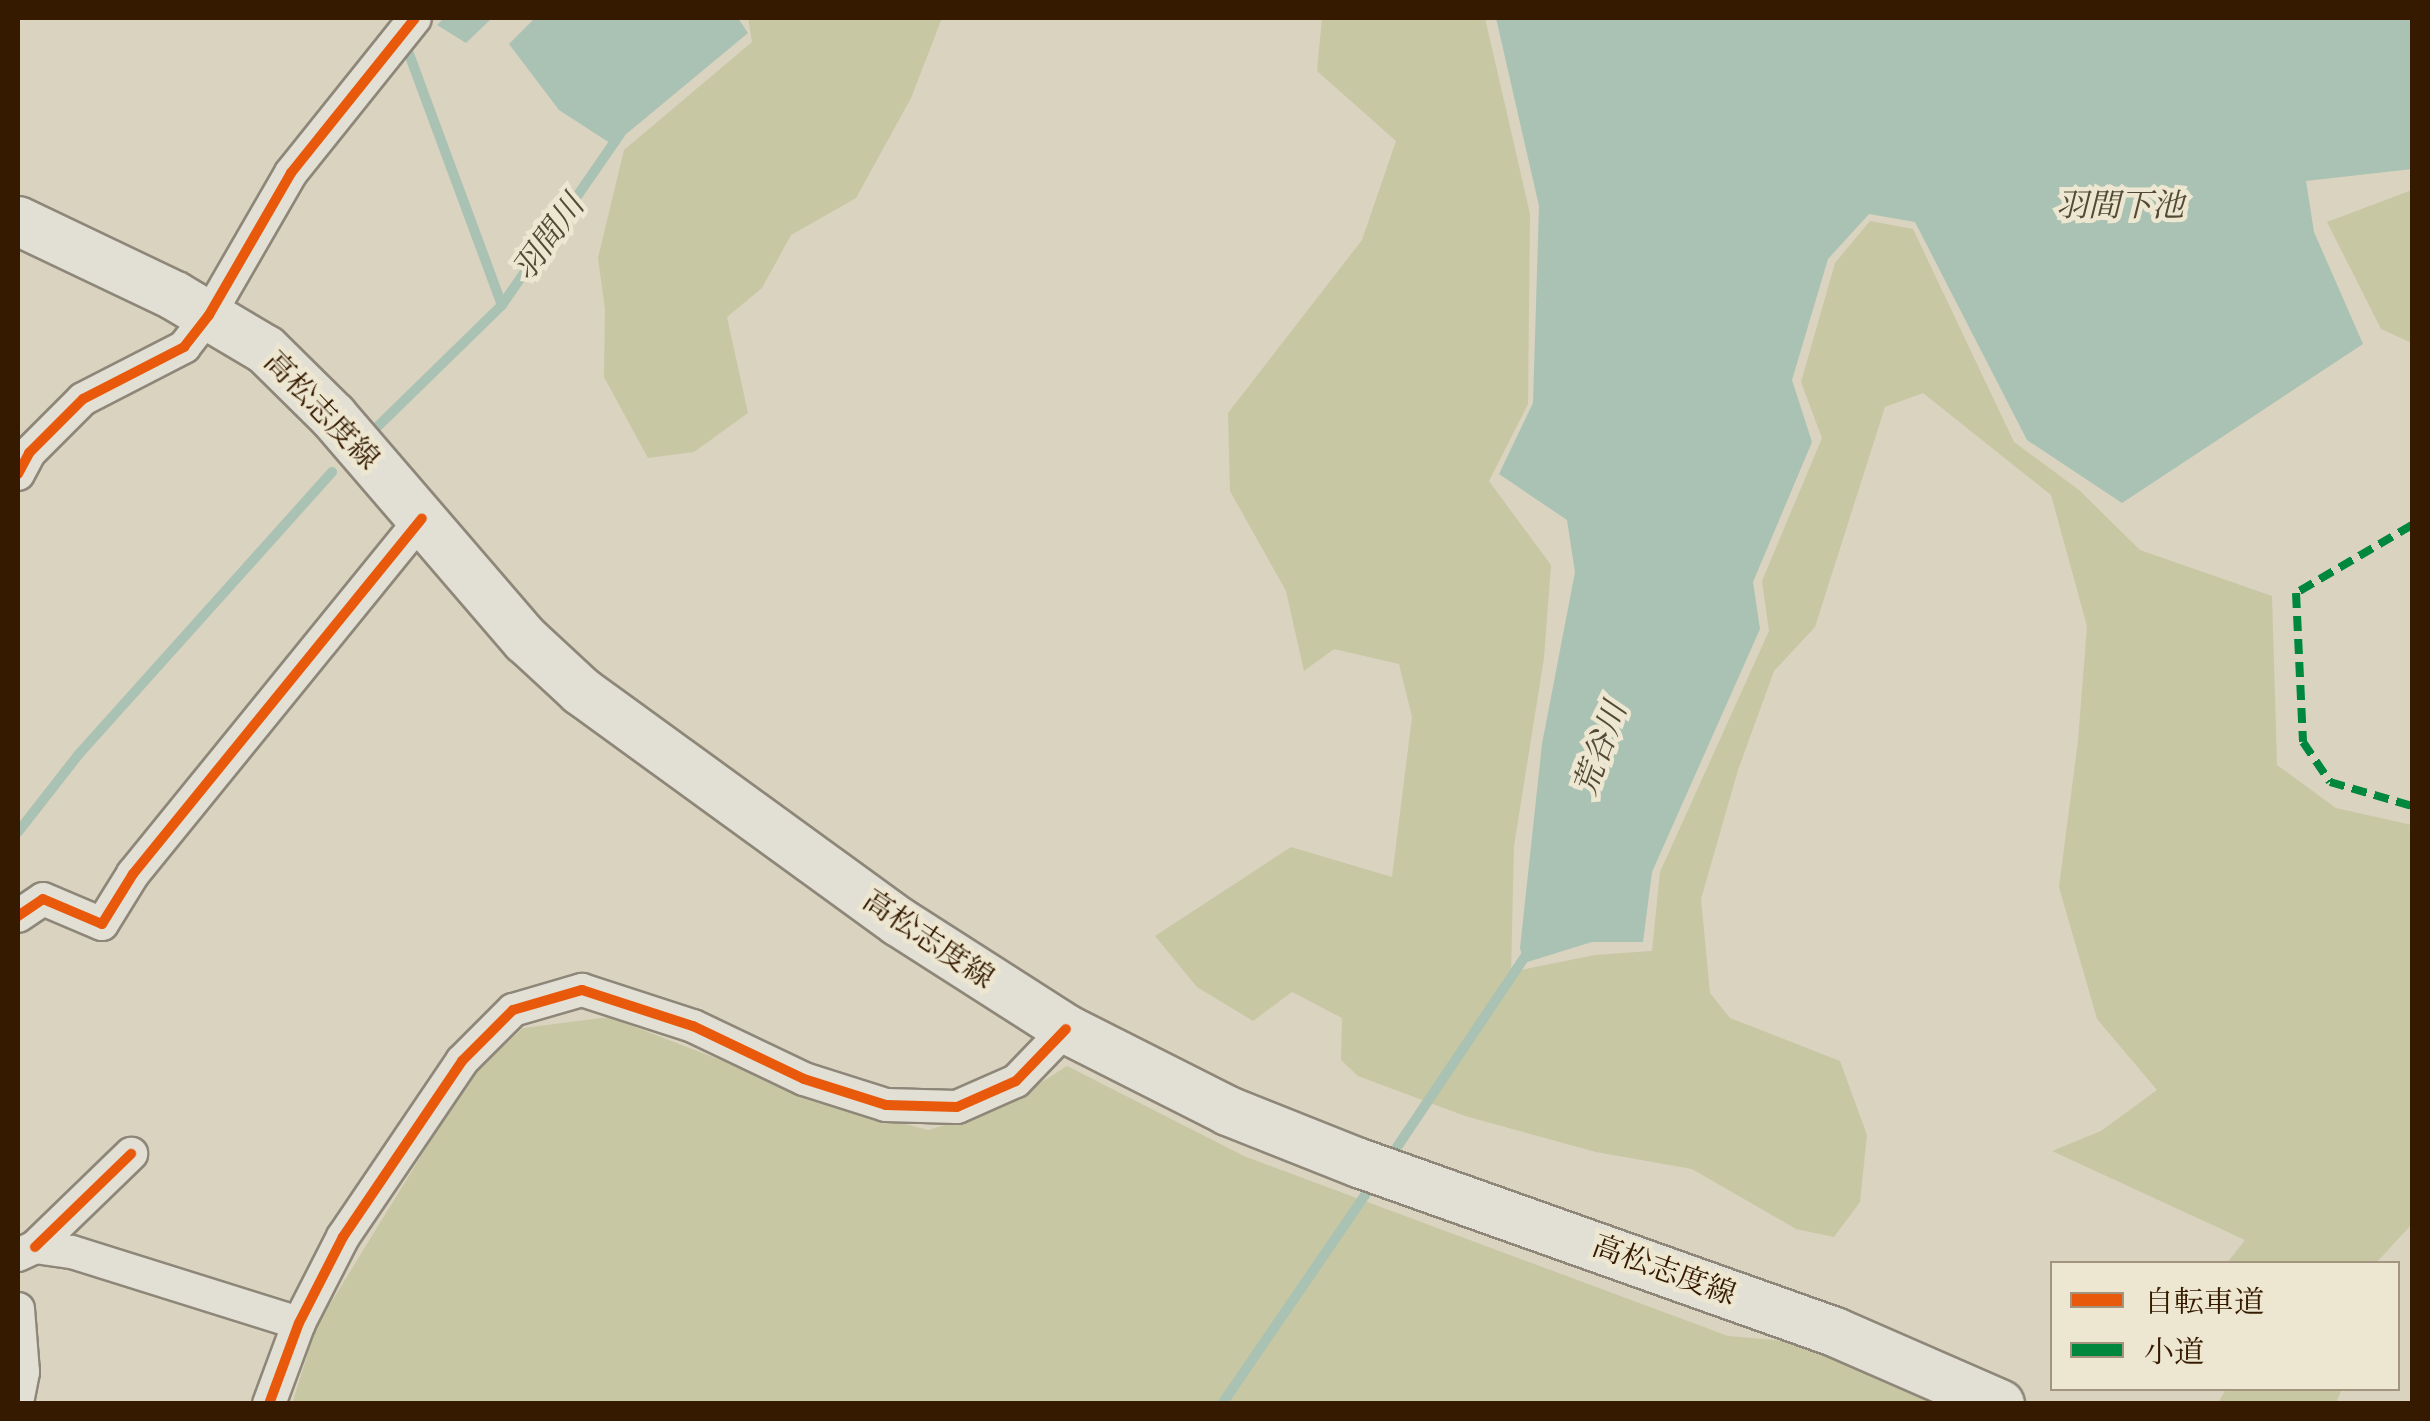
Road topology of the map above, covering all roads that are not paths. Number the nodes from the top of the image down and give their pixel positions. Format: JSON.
{"nodes":[{"id":1,"x":415,"y":18,"type":"edge"},
{"id":2,"x":18,"y":221,"type":"edge"},
{"id":3,"x":209,"y":315,"type":"junction"},
{"id":4,"x":18,"y":474,"type":"edge"},
{"id":5,"x":422,"y":519,"type":"junction"},
{"id":6,"x":18,"y":916,"type":"edge"},
{"id":7,"x":1066,"y":1029,"type":"junction"},
{"id":8,"x":131,"y":1154,"type":"dead end"},
{"id":9,"x":26,"y":1251,"type":"edge"},
{"id":10,"x":18,"y":1309,"type":"edge"},
{"id":11,"x":299,"y":1323,"type":"junction"},
{"id":12,"x":18,"y":1397,"type":"edge"},
{"id":13,"x":270,"y":1404,"type":"edge"},
{"id":14,"x":2000,"y":1404,"type":"edge"}],
"edges":[{"from":1,"to":3,"type":"street"},
{"from":2,"to":3,"type":"main road","name":"高松志度線"},
{"from":3,"to":4,"type":"street"},
{"from":3,"to":5,"type":"main road","name":"高松志度線"},
{"from":5,"to":6,"type":"street"},
{"from":5,"to":7,"type":"main road","name":"高松志度線"},
{"from":7,"to":11,"type":"street"},
{"from":7,"to":14,"type":"main road","name":"高松志度線"},
{"from":8,"to":9,"type":"street"},
{"from":9,"to":11,"type":"street"},
{"from":10,"to":12,"type":"street"},
{"from":11,"to":13,"type":"street"}]}
